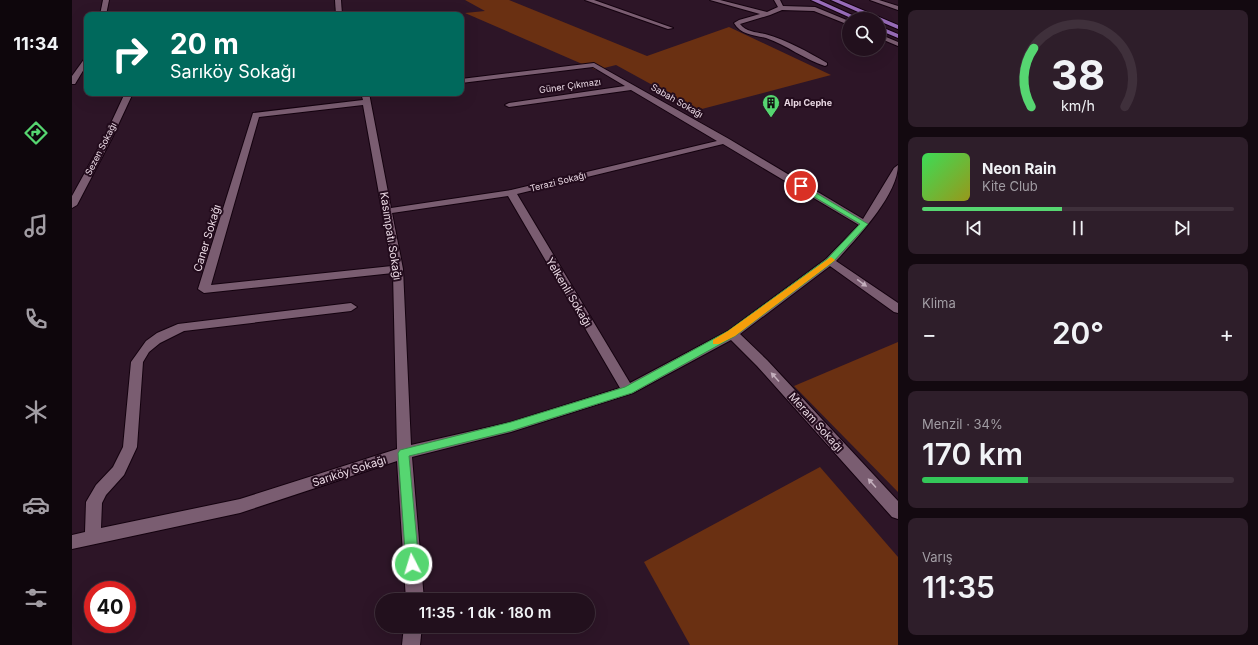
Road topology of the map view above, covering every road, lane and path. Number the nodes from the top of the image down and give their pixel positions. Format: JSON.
{"nodes":[{"id":1,"x":106,"y":0,"type":"edge"},
{"id":2,"x":338,"y":0,"type":"edge"},
{"id":3,"x":588,"y":0,"type":"edge"},
{"id":4,"x":713,"y":0,"type":"edge"},
{"id":5,"x":777,"y":0,"type":"edge"},
{"id":6,"x":814,"y":0,"type":"edge"},
{"id":7,"x":834,"y":0,"type":"edge"},
{"id":8,"x":873,"y":0,"type":"edge"},
{"id":9,"x":781,"y":8,"type":"junction"},
{"id":10,"x":898,"y":8,"type":"edge"},
{"id":11,"x":104,"y":12,"type":"edge"},
{"id":12,"x":339,"y":12,"type":"edge"},
{"id":13,"x":842,"y":12,"type":"edge"},
{"id":14,"x":768,"y":14,"type":"junction"},
{"id":15,"x":842,"y":20,"type":"edge"},
{"id":16,"x":898,"y":27,"type":"edge"},
{"id":17,"x":670,"y":28,"type":"dead end"},
{"id":18,"x":886,"y":31,"type":"edge"},
{"id":19,"x":898,"y":36,"type":"edge"},
{"id":20,"x":886,"y":39,"type":"edge"},
{"id":21,"x":898,"y":44,"type":"edge"},
{"id":22,"x":84,"y":63,"type":"edge"},
{"id":23,"x":825,"y":64,"type":"dead end"},
{"id":24,"x":75,"y":73,"type":"edge"},
{"id":25,"x":464,"y":81,"type":"edge"},
{"id":26,"x":72,"y":82,"type":"edge"},
{"id":27,"x":633,"y":87,"type":"junction"},
{"id":28,"x":128,"y":96,"type":"edge"},
{"id":29,"x":366,"y":97,"type":"edge"},
{"id":30,"x":509,"y":105,"type":"dead end"},
{"id":31,"x":726,"y":142,"type":"junction"},
{"id":32,"x":897,"y":173,"type":"edge"},
{"id":33,"x":511,"y":193,"type":"junction"},
{"id":34,"x":72,"y":205,"type":"edge"},
{"id":35,"x":388,"y":211,"type":"junction"},
{"id":36,"x":864,"y":224,"type":"junction"},
{"id":37,"x":830,"y":260,"type":"junction"},
{"id":38,"x":398,"y":269,"type":"junction"},
{"id":39,"x":351,"y":307,"type":"dead end"},
{"id":40,"x":898,"y":309,"type":"edge"},
{"id":41,"x":732,"y":334,"type":"junction"},
{"id":42,"x":628,"y":390,"type":"junction"},
{"id":43,"x":404,"y":453,"type":"junction"},
{"id":44,"x":898,"y":512,"type":"edge"},
{"id":45,"x":93,"y":537,"type":"junction"},
{"id":46,"x":72,"y":542,"type":"edge"},
{"id":47,"x":414,"y":593,"type":"edge"}],
"edges":[{"from":1,"to":11,"type":"street"},
{"from":2,"to":12,"type":"street"},
{"from":3,"to":17,"type":"street"},
{"from":4,"to":14,"type":"street"},
{"from":5,"to":9,"type":"street"},
{"from":6,"to":13,"type":"main road"},
{"from":7,"to":16,"type":"main road"},
{"from":8,"to":10,"type":"street"},
{"from":9,"to":14,"type":"street"},
{"from":9,"to":15,"type":"street"},
{"from":14,"to":23,"type":"street"},
{"from":18,"to":19,"type":"main road"},
{"from":20,"to":21,"type":"street"},
{"from":22,"to":24,"type":"street"},
{"from":24,"to":26,"type":"street"},
{"from":25,"to":27,"type":"street","name":"Sabah Sokağı"},
{"from":27,"to":30,"type":"street","name":"Güner Çıkmazı"},
{"from":27,"to":31,"type":"street","name":"Sabah Sokağı"},
{"from":28,"to":34,"type":"street","name":"Sezen Sokağı"},
{"from":29,"to":35,"type":"street","name":"Kasımpatı Sokağı"},
{"from":29,"to":38,"type":"street","name":"Caner Sokağı"},
{"from":31,"to":33,"type":"street","name":"Terazi Sokağı"},
{"from":31,"to":36,"type":"street","name":"Sabah Sokağı"},
{"from":32,"to":36,"type":"street","name":"Sarıköy Sokağı"},
{"from":33,"to":35,"type":"street","name":"Terazi Sokağı"},
{"from":33,"to":42,"type":"street","name":"Yelkenli Sokağı"},
{"from":35,"to":38,"type":"street","name":"Kasımpatı Sokağı"},
{"from":36,"to":37,"type":"street","name":"Sarıköy Sokağı"},
{"from":37,"to":40,"type":"street","one_way":true},
{"from":37,"to":41,"type":"street","name":"Sarıköy Sokağı"},
{"from":38,"to":43,"type":"street","name":"Kasımpatı Sokağı"},
{"from":39,"to":45,"type":"street"},
{"from":41,"to":42,"type":"street","name":"Sarıköy Sokağı"},
{"from":44,"to":41,"type":"street","name":"Meram Sokağı","one_way":true},
{"from":42,"to":43,"type":"street","name":"Sarıköy Sokağı"},
{"from":43,"to":45,"type":"street","name":"Sarıköy Sokağı"},
{"from":43,"to":47,"type":"street","name":"Kasımpatı Sokağı"},
{"from":45,"to":46,"type":"street","name":"Sarıköy Sokağı"}]}
